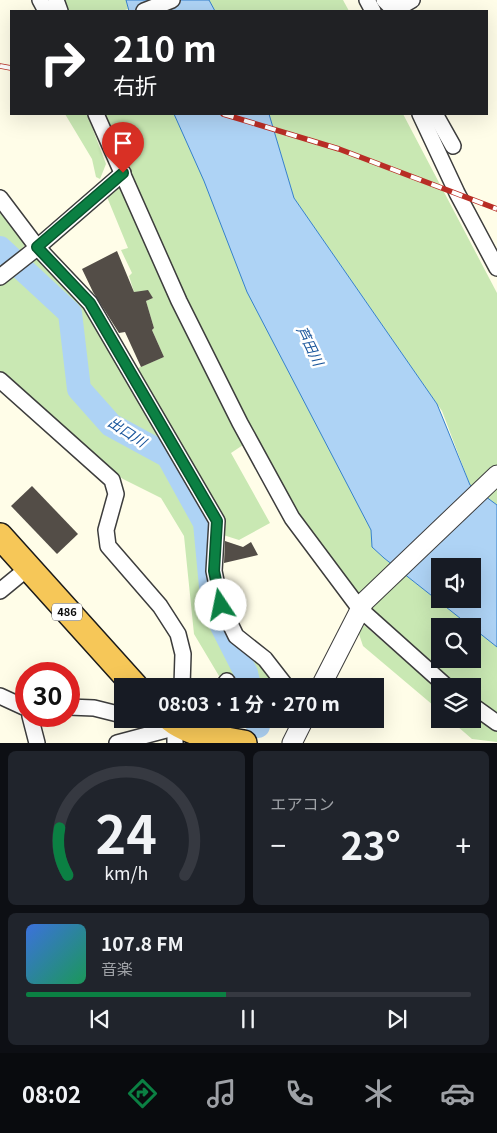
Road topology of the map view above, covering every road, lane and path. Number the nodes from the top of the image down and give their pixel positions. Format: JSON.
{"nodes":[{"id":1,"x":172,"y":0,"type":"edge"},
{"id":2,"x":412,"y":0,"type":"edge"},
{"id":3,"x":388,"y":6,"type":"edge"},
{"id":4,"x":147,"y":10,"type":"edge"},
{"id":5,"x":96,"y":115,"type":"edge"},
{"id":6,"x":420,"y":115,"type":"edge"},
{"id":7,"x":436,"y":115,"type":"edge"},
{"id":8,"x":453,"y":146,"type":"dead end"},
{"id":9,"x":123,"y":173,"type":"junction"},
{"id":10,"x":0,"y":198,"type":"edge"},
{"id":11,"x":35,"y":249,"type":"junction"},
{"id":12,"x":497,"y":268,"type":"edge"},
{"id":13,"x":0,"y":277,"type":"edge"},
{"id":14,"x":0,"y":380,"type":"edge"},
{"id":15,"x":497,"y":475,"type":"edge"},
{"id":16,"x":0,"y":536,"type":"edge"},
{"id":17,"x":28,"y":568,"type":"junction"},
{"id":18,"x":0,"y":591,"type":"edge"},
{"id":19,"x":362,"y":606,"type":"junction"},
{"id":20,"x":128,"y":678,"type":"edge"},
{"id":21,"x":182,"y":678,"type":"edge"},
{"id":22,"x":280,"y":678,"type":"edge"},
{"id":23,"x":325,"y":678,"type":"edge"},
{"id":24,"x":438,"y":678,"type":"edge"},
{"id":25,"x":0,"y":696,"type":"edge"},
{"id":26,"x":15,"y":703,"type":"edge"},
{"id":27,"x":80,"y":707,"type":"edge"},
{"id":28,"x":481,"y":711,"type":"edge"},
{"id":29,"x":114,"y":713,"type":"edge"},
{"id":30,"x":497,"y":722,"type":"edge"},
{"id":31,"x":33,"y":727,"type":"edge"},
{"id":32,"x":169,"y":728,"type":"edge"},
{"id":33,"x":187,"y":728,"type":"edge"},
{"id":34,"x":300,"y":728,"type":"edge"},
{"id":35,"x":37,"y":743,"type":"edge"},
{"id":36,"x":117,"y":743,"type":"edge"},
{"id":37,"x":244,"y":743,"type":"edge"},
{"id":38,"x":292,"y":743,"type":"edge"}],
"edges":[{"from":1,"to":4,"type":"street"},
{"from":2,"to":3,"type":"street"},
{"from":5,"to":9,"type":"street"},
{"from":6,"to":12,"type":"street"},
{"from":7,"to":8,"type":"street"},
{"from":9,"to":11,"type":"street"},
{"from":9,"to":19,"type":"street"},
{"from":10,"to":11,"type":"street"},
{"from":11,"to":13,"type":"street"},
{"from":11,"to":22,"type":"street"},
{"from":14,"to":21,"type":"street"},
{"from":15,"to":19,"type":"street"},
{"from":16,"to":17,"type":"highway","number":"486"},
{"from":17,"to":18,"type":"street"},
{"from":17,"to":20,"type":"highway","number":"486"},
{"from":19,"to":23,"type":"street"},
{"from":19,"to":24,"type":"street"},
{"from":25,"to":26,"type":"street"},
{"from":27,"to":29,"type":"street"},
{"from":28,"to":30,"type":"street"},
{"from":31,"to":35,"type":"street"},
{"from":32,"to":36,"type":"street"},
{"from":33,"to":37,"type":"highway"},
{"from":34,"to":38,"type":"street"}]}
